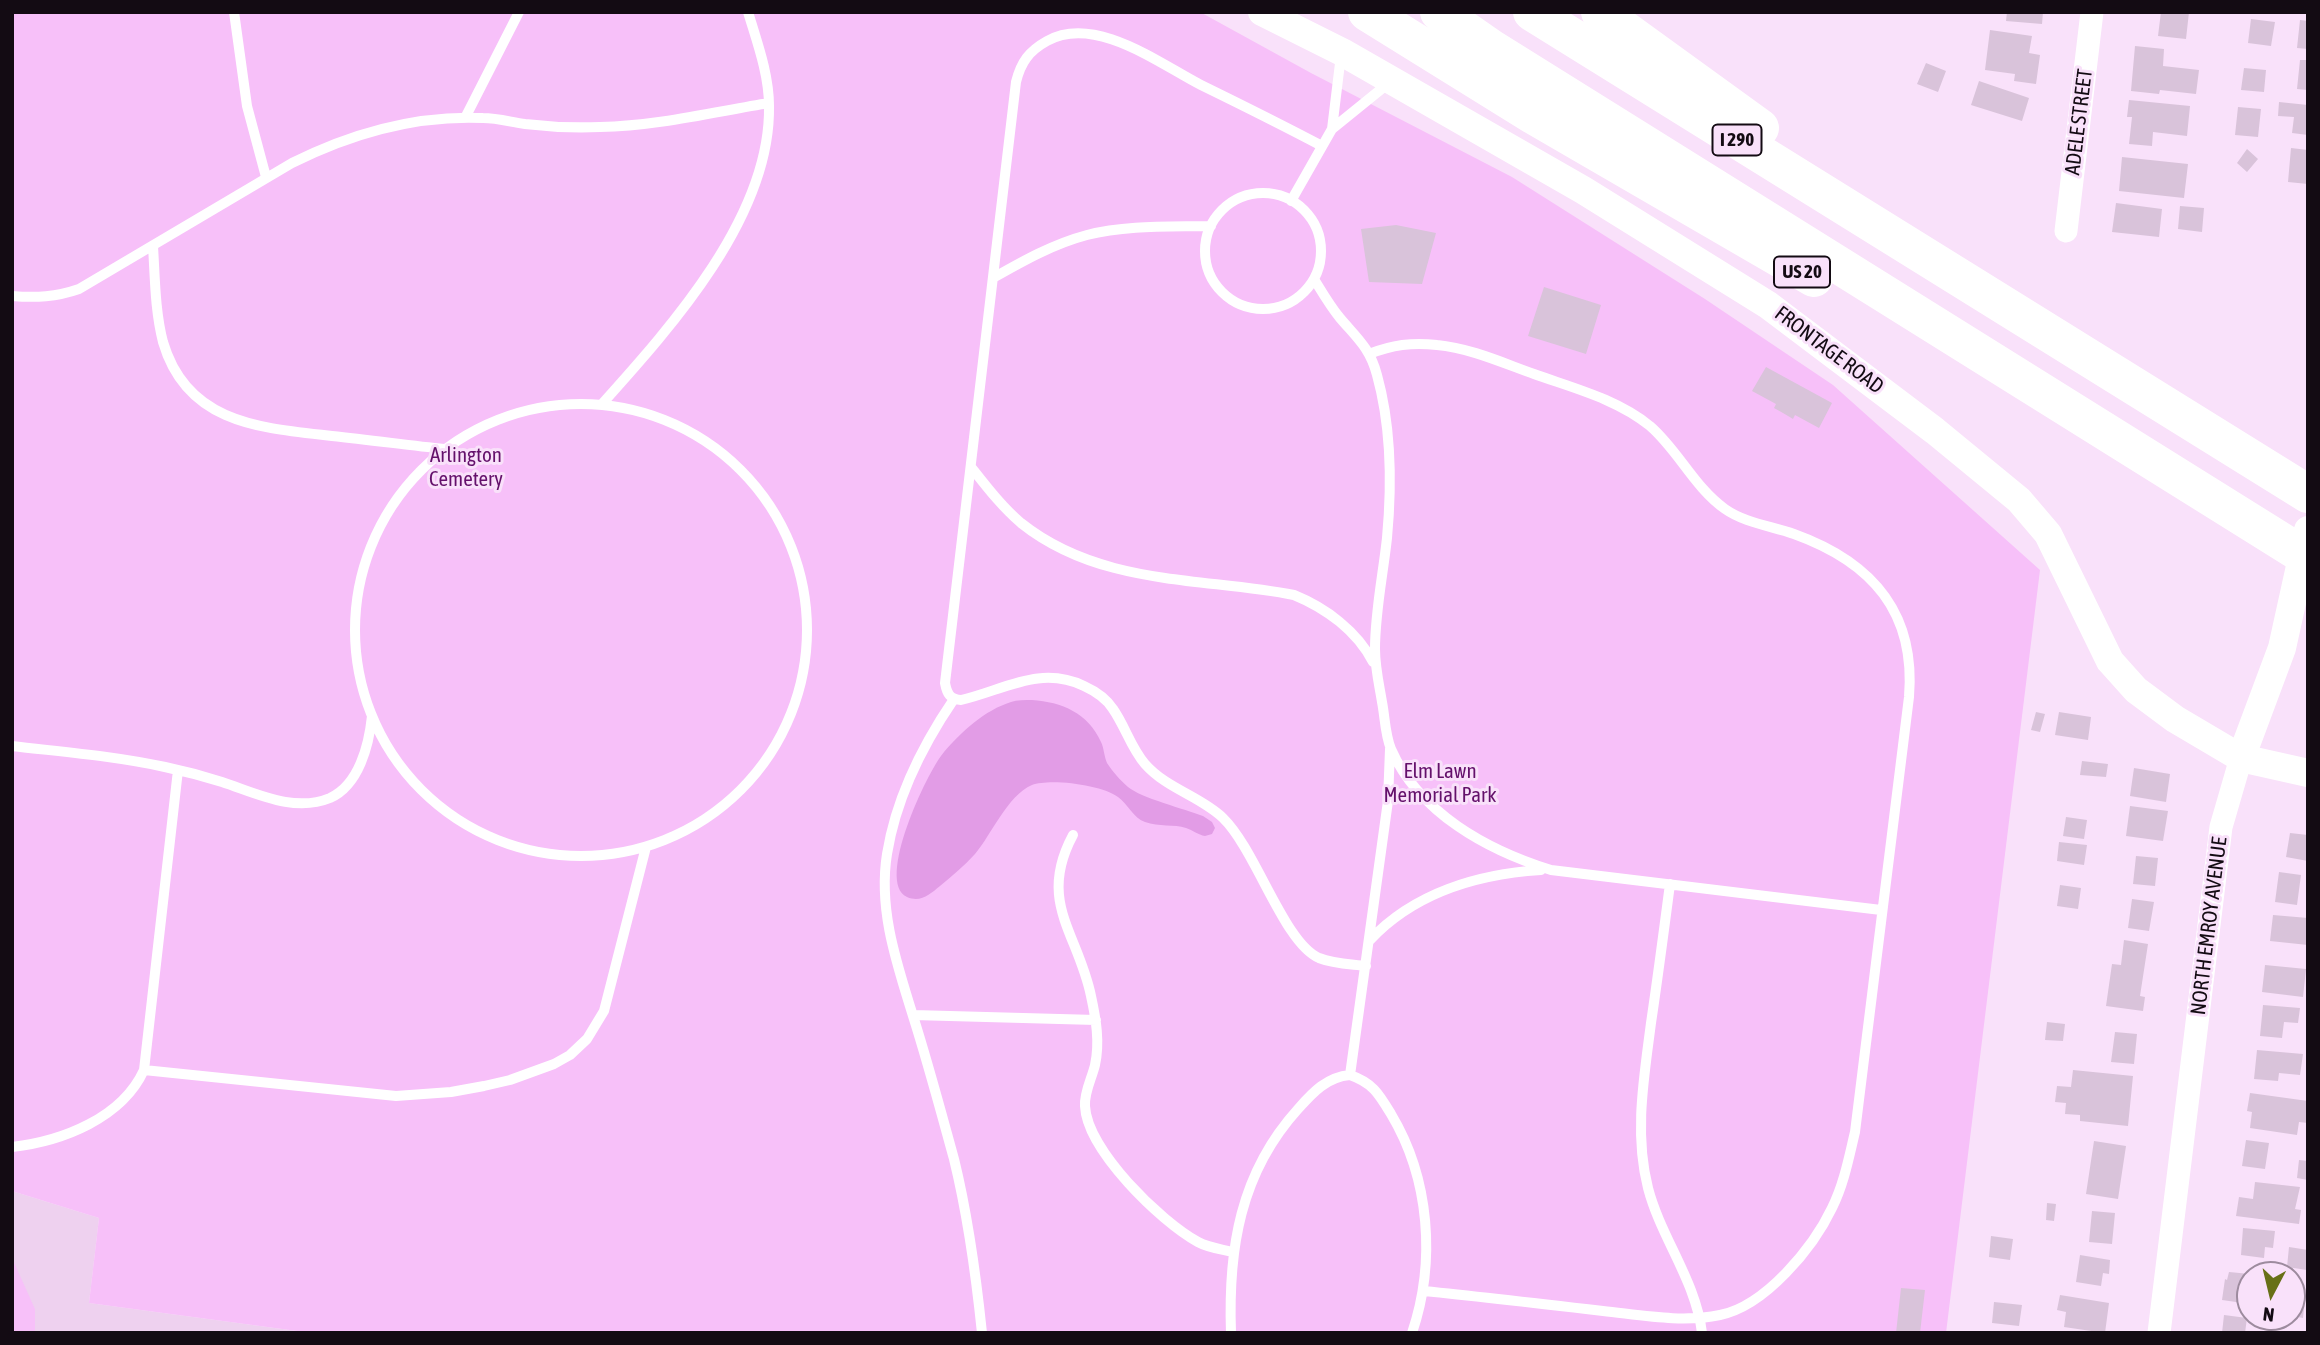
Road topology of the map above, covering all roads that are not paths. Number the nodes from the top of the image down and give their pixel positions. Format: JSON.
{"nodes":[{"id":1,"x":234,"y":12,"type":"edge"},
{"id":2,"x":519,"y":12,"type":"edge"},
{"id":3,"x":748,"y":12,"type":"edge"},
{"id":4,"x":1262,"y":12,"type":"edge"},
{"id":5,"x":1367,"y":12,"type":"edge"},
{"id":6,"x":1439,"y":12,"type":"edge"},
{"id":7,"x":1532,"y":12,"type":"edge"},
{"id":8,"x":1600,"y":12,"type":"edge"},
{"id":9,"x":2092,"y":12,"type":"edge"},
{"id":10,"x":1342,"y":52,"type":"junction"},
{"id":11,"x":1392,"y":81,"type":"junction"},
{"id":12,"x":769,"y":103,"type":"junction"},
{"id":13,"x":465,"y":117,"type":"junction"},
{"id":14,"x":1332,"y":128,"type":"junction"},
{"id":15,"x":1322,"y":146,"type":"junction"},
{"id":16,"x":266,"y":177,"type":"junction"},
{"id":17,"x":1291,"y":201,"type":"junction"},
{"id":18,"x":1211,"y":226,"type":"junction"},
{"id":19,"x":2066,"y":232,"type":"dead end"},
{"id":20,"x":153,"y":246,"type":"junction"},
{"id":21,"x":1943,"y":266,"type":"junction"},
{"id":22,"x":993,"y":278,"type":"junction"},
{"id":23,"x":1314,"y":279,"type":"junction"},
{"id":24,"x":12,"y":296,"type":"edge"},
{"id":25,"x":1369,"y":354,"type":"junction"},
{"id":26,"x":602,"y":404,"type":"junction"},
{"id":27,"x":444,"y":449,"type":"junction"},
{"id":28,"x":971,"y":467,"type":"junction"},
{"id":29,"x":2308,"y":494,"type":"edge"},
{"id":30,"x":2246,"y":517,"type":"junction"},
{"id":31,"x":2308,"y":530,"type":"edge"},
{"id":32,"x":2308,"y":558,"type":"edge"},
{"id":33,"x":1376,"y":667,"type":"junction"},
{"id":34,"x":954,"y":699,"type":"junction"},
{"id":35,"x":372,"y":716,"type":"junction"},
{"id":36,"x":12,"y":746,"type":"edge"},
{"id":37,"x":1390,"y":746,"type":"junction"},
{"id":38,"x":2241,"y":758,"type":"junction"},
{"id":39,"x":178,"y":770,"type":"junction"},
{"id":40,"x":2308,"y":773,"type":"edge"},
{"id":41,"x":1073,"y":835,"type":"dead end"},
{"id":42,"x":646,"y":847,"type":"junction"},
{"id":43,"x":1551,"y":870,"type":"junction"},
{"id":44,"x":1670,"y":884,"type":"junction"},
{"id":45,"x":1881,"y":910,"type":"junction"},
{"id":46,"x":1370,"y":940,"type":"junction"},
{"id":47,"x":1366,"y":966,"type":"junction"},
{"id":48,"x":913,"y":1015,"type":"junction"},
{"id":49,"x":1096,"y":1020,"type":"junction"},
{"id":50,"x":145,"y":1070,"type":"junction"},
{"id":51,"x":1350,"y":1075,"type":"junction"},
{"id":52,"x":12,"y":1147,"type":"edge"},
{"id":53,"x":1233,"y":1252,"type":"junction"},
{"id":54,"x":1424,"y":1291,"type":"junction"},
{"id":55,"x":1700,"y":1318,"type":"junction"},
{"id":56,"x":982,"y":1333,"type":"edge"},
{"id":57,"x":1231,"y":1333,"type":"edge"},
{"id":58,"x":1412,"y":1333,"type":"edge"},
{"id":59,"x":1702,"y":1333,"type":"edge"},
{"id":60,"x":2159,"y":1333,"type":"edge"}],
"edges":[{"from":1,"to":16,"type":"lane"},
{"from":2,"to":13,"type":"lane"},
{"from":3,"to":12,"type":"lane"},
{"from":4,"to":10,"type":"street","name":"FRONTAGE ROAD"},
{"from":5,"to":30,"type":"highway","number":"US 20"},
{"from":6,"to":30,"type":"highway","number":"I 290"},
{"from":7,"to":21,"type":"highway","number":"I 290"},
{"from":8,"to":21,"type":"highway"},
{"from":9,"to":19,"type":"street","name":"ADELE STREET"},
{"from":10,"to":11,"type":"street","name":"FRONTAGE ROAD"},
{"from":10,"to":14,"type":"lane"},
{"from":11,"to":14,"type":"lane"},
{"from":11,"to":38,"type":"street","name":"FRONTAGE ROAD"},
{"from":12,"to":13,"type":"lane"},
{"from":12,"to":26,"type":"lane"},
{"from":13,"to":16,"type":"lane"},
{"from":14,"to":15,"type":"lane"},
{"from":15,"to":17,"type":"lane"},
{"from":15,"to":22,"type":"lane"},
{"from":16,"to":20,"type":"lane"},
{"from":17,"to":18,"type":"lane"},
{"from":17,"to":23,"type":"lane"},
{"from":18,"to":22,"type":"lane"},
{"from":18,"to":23,"type":"lane"},
{"from":20,"to":24,"type":"lane"},
{"from":20,"to":27,"type":"lane"},
{"from":21,"to":29,"type":"highway","number":"I 290"},
{"from":22,"to":28,"type":"lane"},
{"from":23,"to":25,"type":"lane"},
{"from":25,"to":33,"type":"lane"},
{"from":25,"to":45,"type":"lane"},
{"from":26,"to":27,"type":"lane"},
{"from":26,"to":42,"type":"lane"},
{"from":27,"to":35,"type":"lane"},
{"from":28,"to":33,"type":"lane"},
{"from":28,"to":34,"type":"lane"},
{"from":30,"to":32,"type":"highway","number":"I 290"},
{"from":31,"to":38,"type":"street","name":"NORTH EMROY AVENUE"},
{"from":33,"to":37,"type":"lane"},
{"from":34,"to":47,"type":"lane"},
{"from":34,"to":48,"type":"lane"},
{"from":35,"to":39,"type":"lane"},
{"from":35,"to":42,"type":"lane"},
{"from":36,"to":39,"type":"lane"},
{"from":37,"to":43,"type":"lane"},
{"from":37,"to":46,"type":"lane"},
{"from":38,"to":40,"type":"street","name":"FRONTAGE ROAD"},
{"from":38,"to":60,"type":"street","name":"NORTH EMROY AVENUE"},
{"from":39,"to":50,"type":"lane"},
{"from":41,"to":49,"type":"lane"},
{"from":42,"to":50,"type":"lane"},
{"from":43,"to":44,"type":"lane"},
{"from":43,"to":46,"type":"lane"},
{"from":44,"to":45,"type":"lane"},
{"from":44,"to":55,"type":"lane"},
{"from":45,"to":55,"type":"lane"},
{"from":46,"to":47,"type":"lane"},
{"from":47,"to":51,"type":"lane"},
{"from":48,"to":49,"type":"lane"},
{"from":48,"to":56,"type":"lane"},
{"from":49,"to":53,"type":"lane"},
{"from":50,"to":52,"type":"lane"},
{"from":51,"to":53,"type":"lane"},
{"from":51,"to":54,"type":"lane"},
{"from":53,"to":57,"type":"lane"},
{"from":54,"to":55,"type":"lane"},
{"from":54,"to":58,"type":"lane"},
{"from":55,"to":59,"type":"lane"}]}
